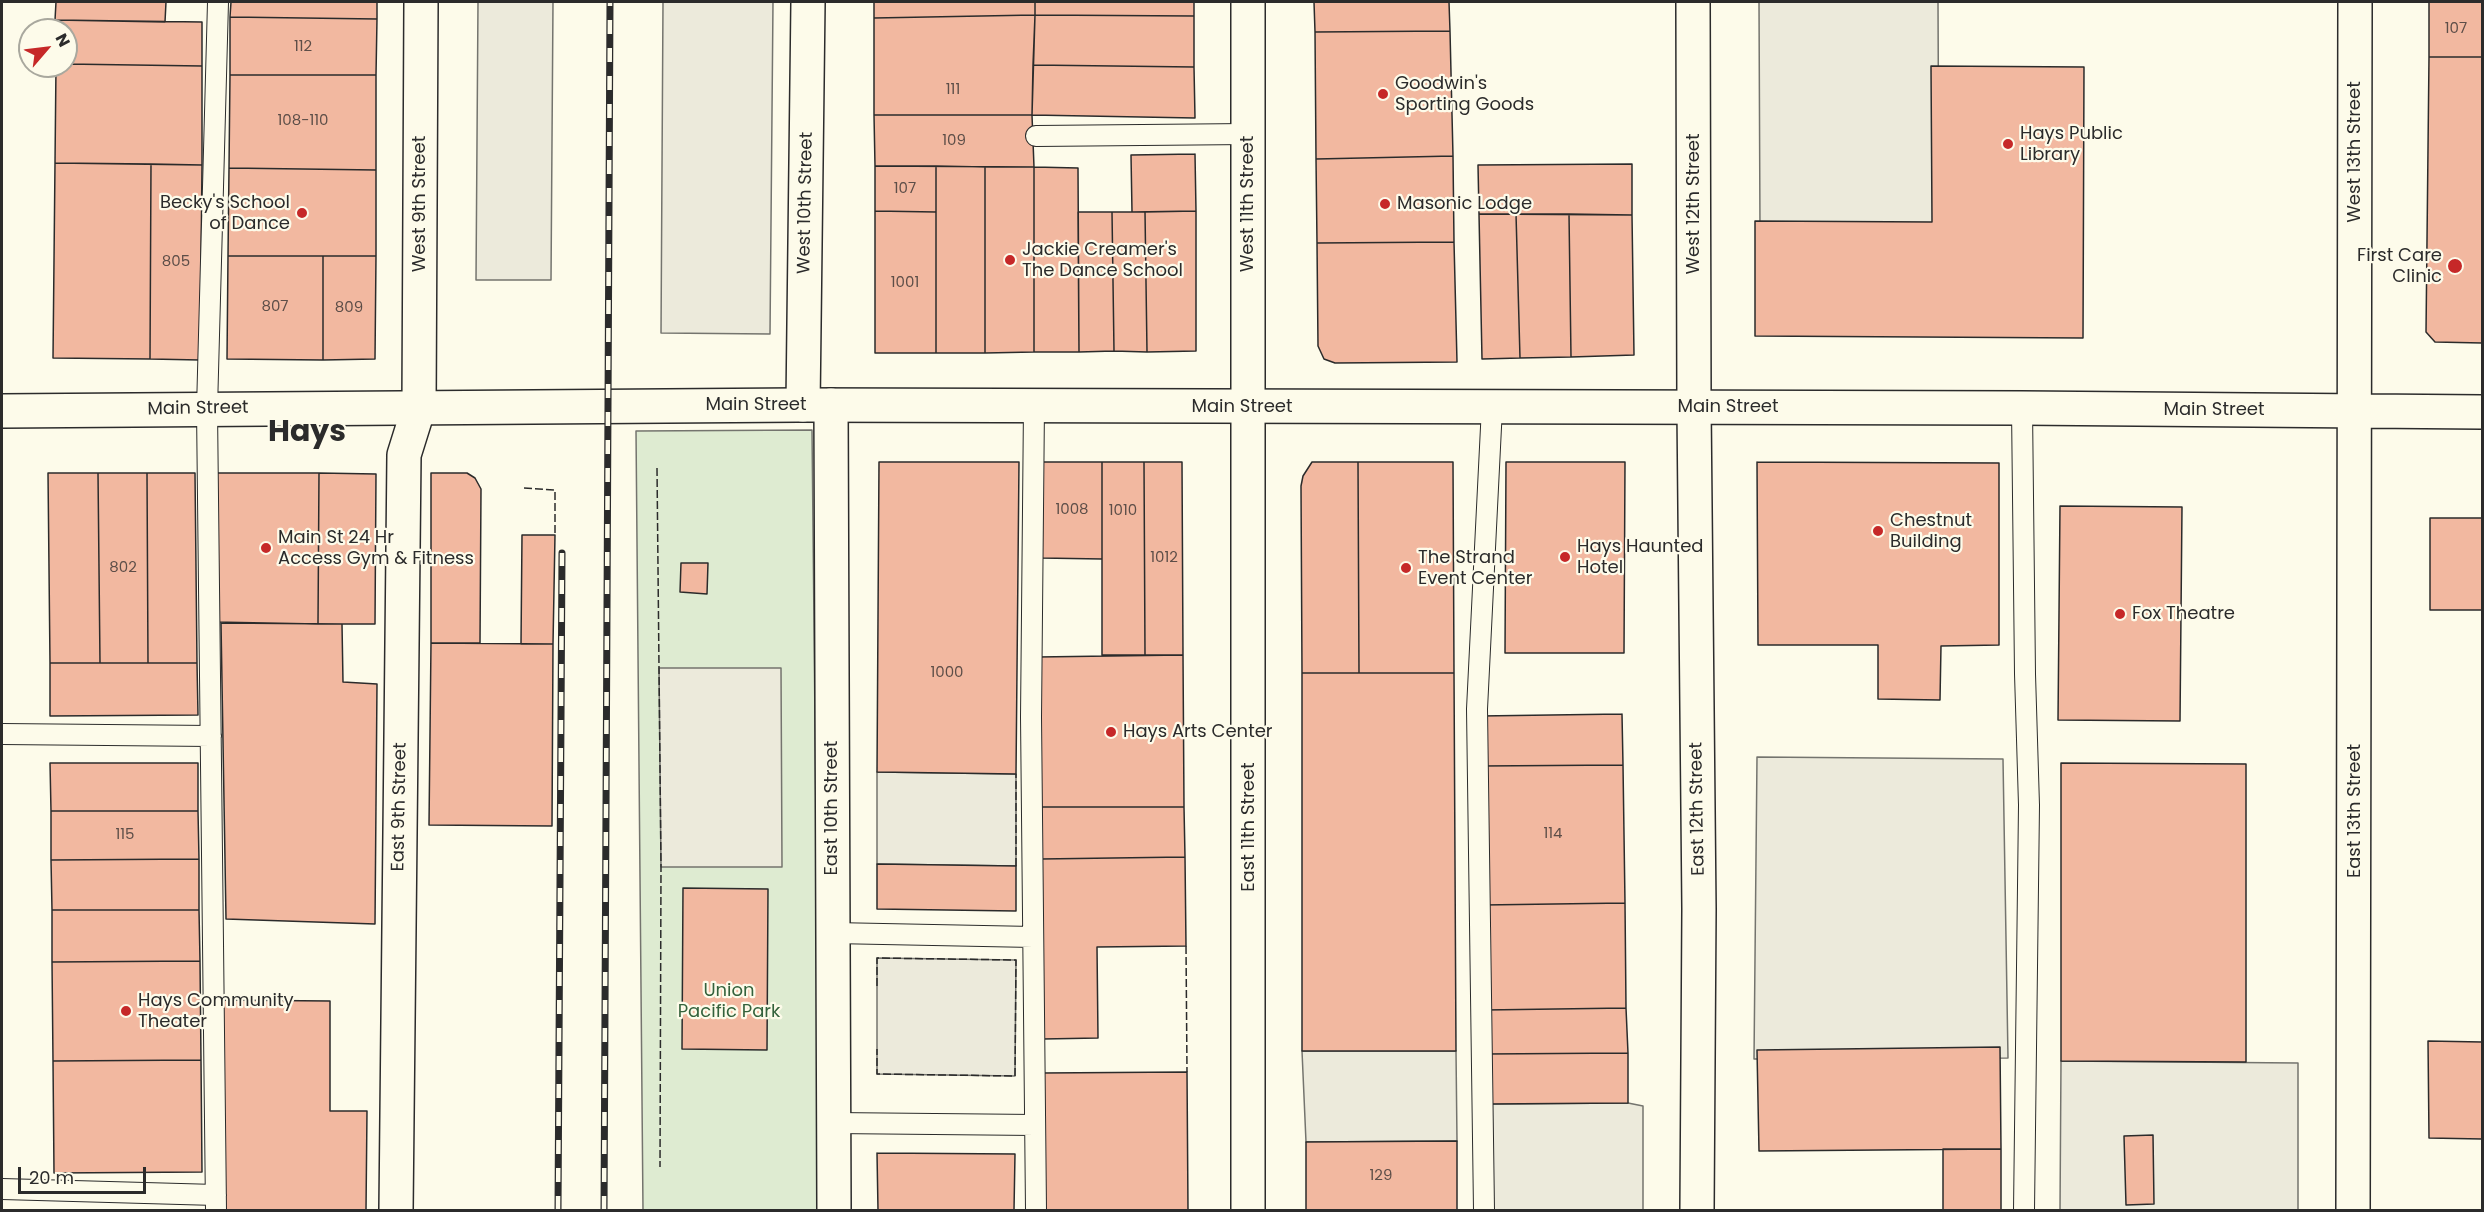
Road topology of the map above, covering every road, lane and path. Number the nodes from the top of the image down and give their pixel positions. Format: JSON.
{"nodes":[{"id":1,"x":218,"y":2,"type":"edge"},
{"id":2,"x":422,"y":2,"type":"edge"},
{"id":3,"x":808,"y":2,"type":"edge"},
{"id":4,"x":1248,"y":2,"type":"edge"},
{"id":5,"x":1693,"y":2,"type":"edge"},
{"id":6,"x":2355,"y":2,"type":"edge"},
{"id":7,"x":1248,"y":134,"type":"junction"},
{"id":8,"x":1036,"y":136,"type":"dead end"},
{"id":9,"x":817,"y":405,"type":"junction"},
{"id":10,"x":1034,"y":405,"type":"junction"},
{"id":11,"x":419,"y":407,"type":"junction"},
{"id":12,"x":1248,"y":407,"type":"junction"},
{"id":13,"x":1492,"y":407,"type":"junction"},
{"id":14,"x":1694,"y":407,"type":"junction"},
{"id":15,"x":2022,"y":408,"type":"junction"},
{"id":16,"x":207,"y":409,"type":"junction"},
{"id":17,"x":2,"y":411,"type":"edge"},
{"id":18,"x":2355,"y":411,"type":"junction"},
{"id":19,"x":2482,"y":412,"type":"edge"},
{"id":20,"x":2,"y":734,"type":"edge"},
{"id":21,"x":211,"y":736,"type":"junction"},
{"id":22,"x":833,"y":933,"type":"junction"},
{"id":23,"x":1033,"y":936,"type":"junction"},
{"id":24,"x":833,"y":1123,"type":"junction"},
{"id":25,"x":1035,"y":1125,"type":"junction"},
{"id":26,"x":2,"y":1189,"type":"edge"},
{"id":27,"x":216,"y":1203,"type":"edge"},
{"id":28,"x":396,"y":1210,"type":"edge"},
{"id":29,"x":834,"y":1210,"type":"edge"},
{"id":30,"x":1036,"y":1210,"type":"edge"},
{"id":31,"x":1248,"y":1210,"type":"edge"},
{"id":32,"x":1484,"y":1210,"type":"edge"},
{"id":33,"x":1697,"y":1210,"type":"edge"},
{"id":34,"x":2024,"y":1210,"type":"edge"},
{"id":35,"x":2353,"y":1210,"type":"edge"}],
"edges":[{"from":1,"to":16,"type":"lane"},
{"from":2,"to":11,"type":"street","name":"West 9th Street"},
{"from":3,"to":9,"type":"street","name":"West 10th Street"},
{"from":4,"to":7,"type":"street","name":"West 11th Street"},
{"from":5,"to":14,"type":"street","name":"West 12th Street"},
{"from":6,"to":18,"type":"street","name":"West 13th Street"},
{"from":7,"to":8,"type":"lane"},
{"from":7,"to":12,"type":"street","name":"West 11th Street"},
{"from":9,"to":10,"type":"street","name":"Main Street"},
{"from":9,"to":11,"type":"street","name":"Main Street"},
{"from":9,"to":22,"type":"street","name":"East 10th Street"},
{"from":10,"to":12,"type":"street","name":"Main Street"},
{"from":10,"to":23,"type":"lane"},
{"from":11,"to":16,"type":"street","name":"Main Street"},
{"from":11,"to":28,"type":"street","name":"East 9th Street"},
{"from":12,"to":13,"type":"street","name":"Main Street"},
{"from":12,"to":31,"type":"street","name":"East 11th Street"},
{"from":13,"to":14,"type":"street","name":"Main Street"},
{"from":13,"to":32,"type":"lane"},
{"from":14,"to":15,"type":"street","name":"Main Street"},
{"from":14,"to":33,"type":"street","name":"East 12th Street"},
{"from":15,"to":18,"type":"street","name":"Main Street"},
{"from":15,"to":34,"type":"lane"},
{"from":16,"to":17,"type":"street","name":"Main Street"},
{"from":16,"to":21,"type":"lane"},
{"from":18,"to":19,"type":"street","name":"Main Street"},
{"from":18,"to":35,"type":"street","name":"East 13th Street"},
{"from":20,"to":21,"type":"lane"},
{"from":21,"to":27,"type":"lane"},
{"from":22,"to":23,"type":"lane"},
{"from":22,"to":24,"type":"street","name":"East 10th Street"},
{"from":23,"to":25,"type":"lane"},
{"from":24,"to":25,"type":"lane"},
{"from":24,"to":29,"type":"street","name":"East 10th Street"},
{"from":25,"to":30,"type":"lane"},
{"from":26,"to":27,"type":"lane"}]}
